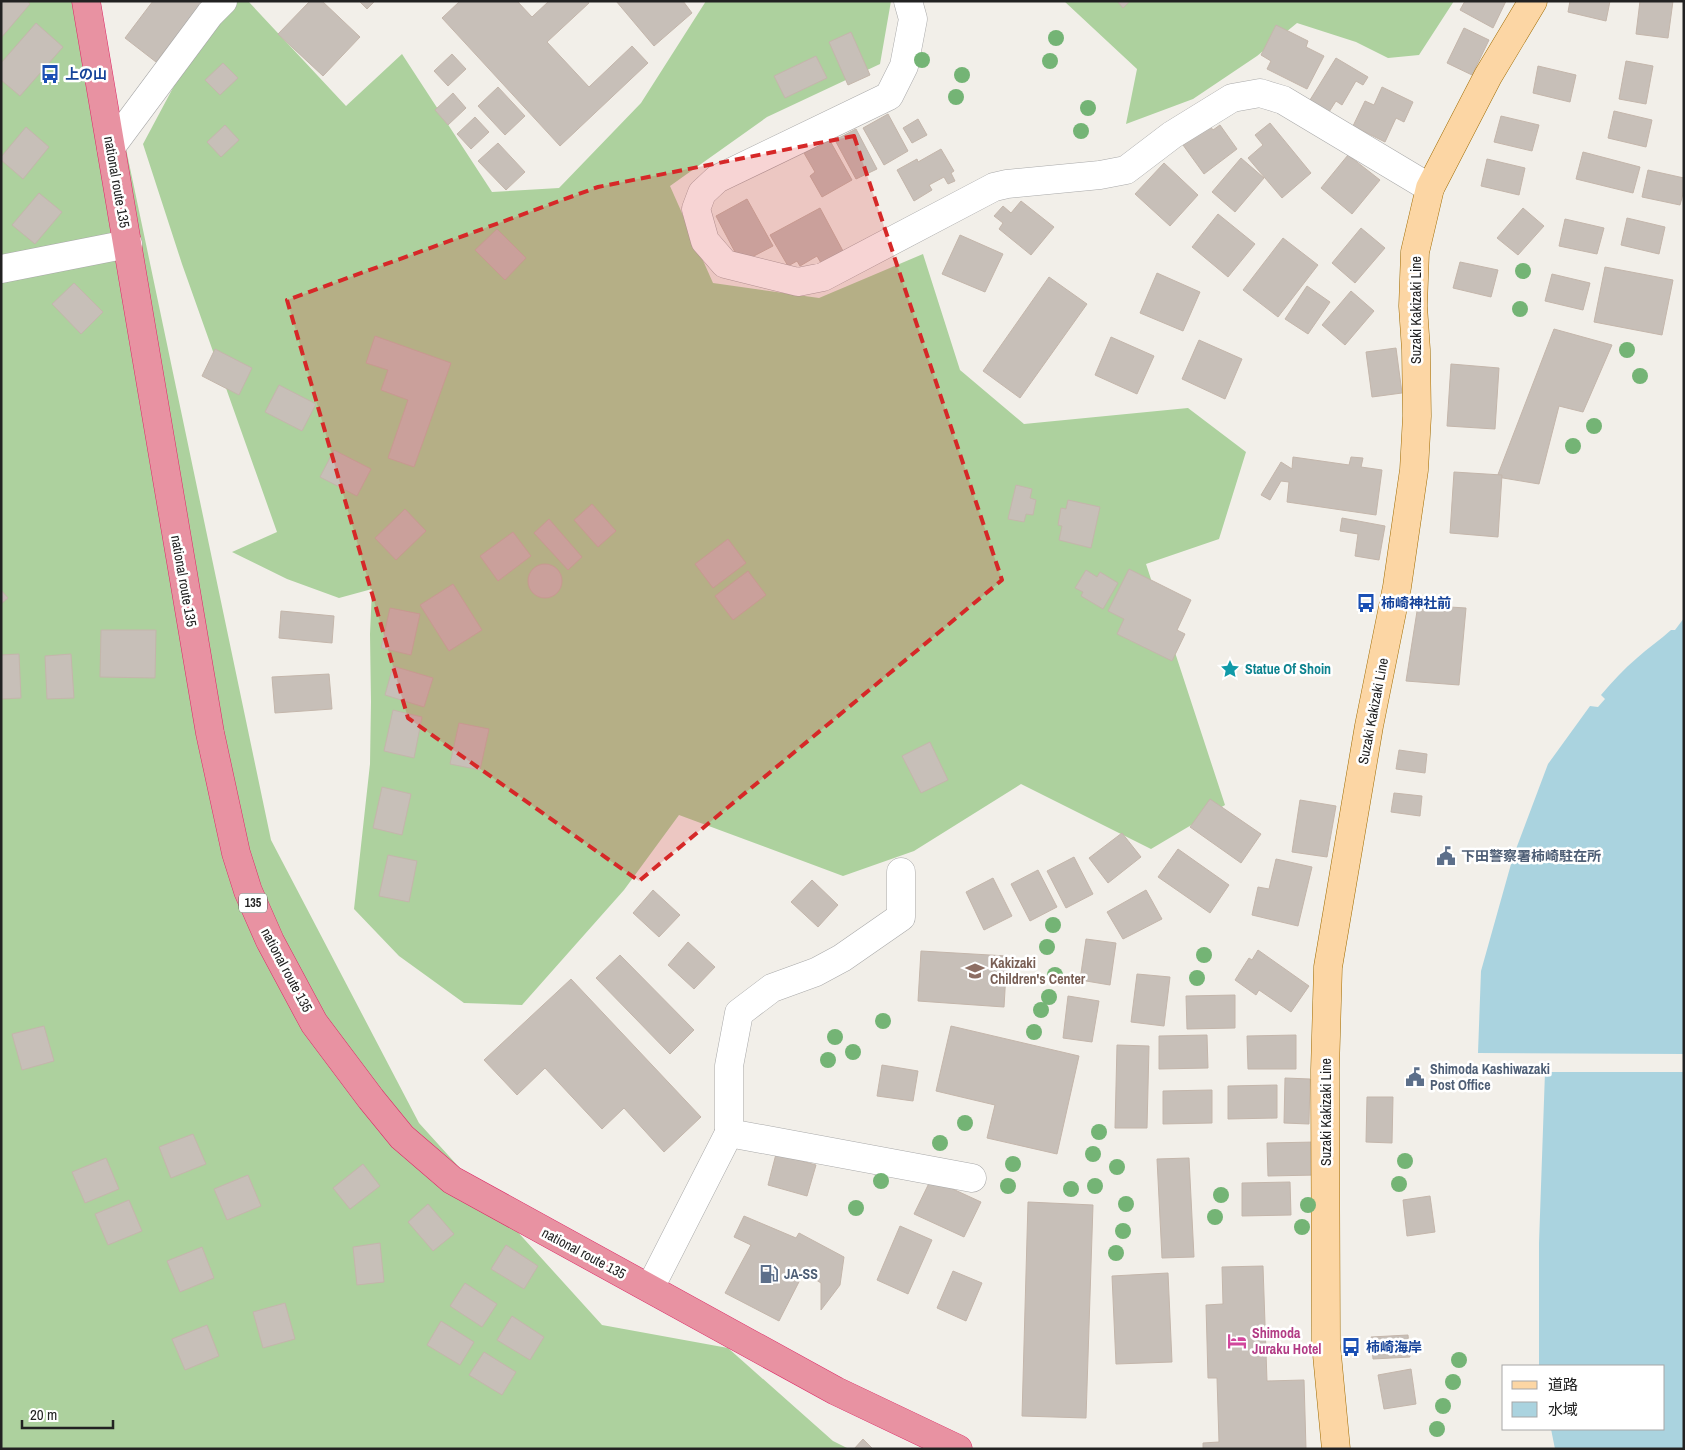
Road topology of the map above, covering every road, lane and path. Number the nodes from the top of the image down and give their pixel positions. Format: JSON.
{"nodes":[{"id":1,"x":86,"y":1,"type":"edge"},
{"id":2,"x":223,"y":1,"type":"edge"},
{"id":3,"x":908,"y":1,"type":"edge"},
{"id":4,"x":1533,"y":1,"type":"edge"},
{"id":5,"x":111,"y":147,"type":"junction"},
{"id":6,"x":1430,"y":188,"type":"junction"},
{"id":7,"x":128,"y":244,"type":"junction"},
{"id":8,"x":1,"y":268,"type":"edge"},
{"id":9,"x":901,"y":872,"type":"dead end"},
{"id":10,"x":729,"y":1133,"type":"junction"},
{"id":11,"x":972,"y":1178,"type":"dead end"},
{"id":12,"x":650,"y":1288,"type":"junction"},
{"id":13,"x":958,"y":1449,"type":"edge"},
{"id":14,"x":1336,"y":1449,"type":"edge"}],
"edges":[{"from":1,"to":5,"type":"highway","name":"national route 135","number":"135"},
{"from":2,"to":5,"type":"street"},
{"from":3,"to":6,"type":"street"},
{"from":4,"to":6,"type":"main road","name":"Suzaki Kakizaki Line"},
{"from":5,"to":7,"type":"highway","name":"national route 135","number":"135"},
{"from":6,"to":14,"type":"main road","name":"Suzaki Kakizaki Line"},
{"from":7,"to":8,"type":"street"},
{"from":7,"to":12,"type":"highway","name":"national route 135","number":"135"},
{"from":9,"to":10,"type":"street"},
{"from":10,"to":11,"type":"street"},
{"from":10,"to":12,"type":"street"},
{"from":12,"to":13,"type":"highway","name":"national route 135","number":"135"}]}
